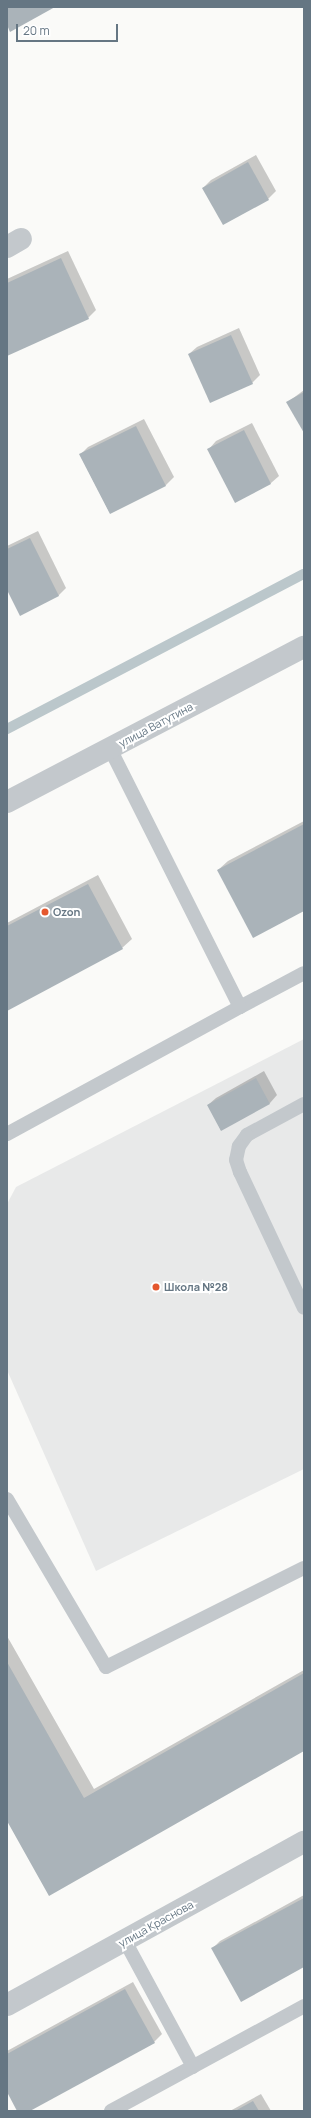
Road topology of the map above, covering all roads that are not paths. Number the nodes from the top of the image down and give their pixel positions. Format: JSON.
{"nodes":[{"id":1,"x":304,"y":647,"type":"edge"},
{"id":2,"x":110,"y":748,"type":"junction"},
{"id":3,"x":7,"y":802,"type":"edge"},
{"id":4,"x":304,"y":973,"type":"edge"},
{"id":5,"x":240,"y":1007,"type":"junction"},
{"id":6,"x":304,"y":1104,"type":"edge"},
{"id":7,"x":7,"y":1134,"type":"edge"},
{"id":8,"x":304,"y":1308,"type":"edge"},
{"id":9,"x":7,"y":1498,"type":"edge"},
{"id":10,"x":304,"y":1568,"type":"edge"},
{"id":11,"x":304,"y":1842,"type":"edge"},
{"id":12,"x":125,"y":1940,"type":"junction"},
{"id":13,"x":7,"y":2005,"type":"edge"},
{"id":14,"x":304,"y":2006,"type":"edge"},
{"id":15,"x":193,"y":2066,"type":"junction"},
{"id":16,"x":111,"y":2111,"type":"edge"}],
"edges":[{"from":1,"to":2,"type":"street","name":"улица Ватутина"},
{"from":2,"to":3,"type":"street","name":"улица Ватутина"},
{"from":2,"to":5,"type":"lane"},
{"from":4,"to":5,"type":"lane"},
{"from":5,"to":7,"type":"lane"},
{"from":6,"to":8,"type":"lane"},
{"from":9,"to":10,"type":"lane"},
{"from":11,"to":12,"type":"street","name":"улица Краснова"},
{"from":12,"to":13,"type":"street","name":"улица Краснова"},
{"from":12,"to":15,"type":"lane"},
{"from":14,"to":15,"type":"lane"},
{"from":15,"to":16,"type":"lane"}]}
